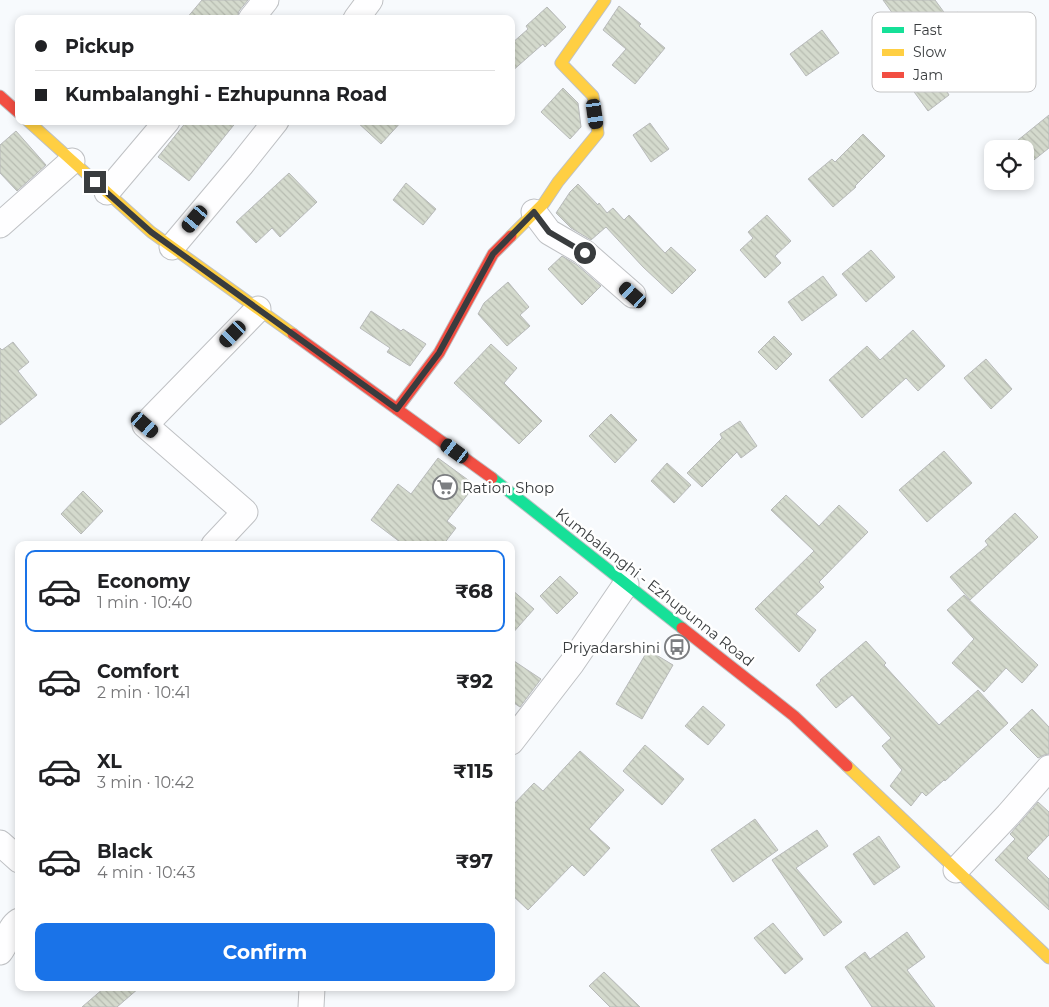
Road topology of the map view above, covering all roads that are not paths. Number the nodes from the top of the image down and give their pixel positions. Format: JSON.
{"nodes":[{"id":1,"x":266,"y":0,"type":"edge"},
{"id":2,"x":370,"y":0,"type":"edge"},
{"id":3,"x":605,"y":0,"type":"edge"},
{"id":4,"x":254,"y":15,"type":"edge"},
{"id":5,"x":359,"y":15,"type":"edge"},
{"id":6,"x":0,"y":96,"type":"edge"},
{"id":7,"x":15,"y":109,"type":"edge"},
{"id":8,"x":32,"y":125,"type":"edge"},
{"id":9,"x":164,"y":125,"type":"edge"},
{"id":10,"x":273,"y":125,"type":"edge"},
{"id":11,"x":72,"y":161,"type":"junction"},
{"id":12,"x":106,"y":192,"type":"junction"},
{"id":13,"x":534,"y":212,"type":"junction"},
{"id":14,"x":0,"y":225,"type":"edge"},
{"id":15,"x":172,"y":246,"type":"junction"},
{"id":16,"x":633,"y":295,"type":"dead end"},
{"id":17,"x":258,"y":308,"type":"junction"},
{"id":18,"x":397,"y":409,"type":"junction"},
{"id":19,"x":218,"y":541,"type":"edge"},
{"id":20,"x":626,"y":584,"type":"junction"},
{"id":21,"x":515,"y":737,"type":"edge"},
{"id":22,"x":1049,"y":768,"type":"edge"},
{"id":23,"x":0,"y":843,"type":"edge"},
{"id":24,"x":15,"y":856,"type":"edge"},
{"id":25,"x":956,"y":870,"type":"junction"},
{"id":26,"x":15,"y":923,"type":"edge"},
{"id":27,"x":0,"y":952,"type":"edge"},
{"id":28,"x":1049,"y":958,"type":"edge"},
{"id":29,"x":312,"y":991,"type":"edge"},
{"id":30,"x":311,"y":1007,"type":"edge"}],
"edges":[{"from":1,"to":4,"type":"street"},
{"from":2,"to":5,"type":"street"},
{"from":3,"to":13,"type":"main road"},
{"from":6,"to":7,"type":"main road"},
{"from":8,"to":11,"type":"main road","name":"Kumbalanghi - Ezhupunna Road"},
{"from":9,"to":12,"type":"street"},
{"from":10,"to":15,"type":"street"},
{"from":11,"to":12,"type":"main road","name":"Kumbalanghi - Ezhupunna Road"},
{"from":11,"to":14,"type":"street"},
{"from":12,"to":15,"type":"main road","name":"Kumbalanghi - Ezhupunna Road"},
{"from":13,"to":16,"type":"street"},
{"from":13,"to":18,"type":"main road"},
{"from":15,"to":17,"type":"main road","name":"Kumbalanghi - Ezhupunna Road"},
{"from":17,"to":18,"type":"main road","name":"Kumbalanghi - Ezhupunna Road"},
{"from":17,"to":19,"type":"street"},
{"from":18,"to":20,"type":"main road","name":"Kumbalanghi - Ezhupunna Road"},
{"from":20,"to":21,"type":"street"},
{"from":20,"to":25,"type":"main road","name":"Kumbalanghi - Ezhupunna Road"},
{"from":22,"to":25,"type":"street"},
{"from":23,"to":24,"type":"street"},
{"from":25,"to":28,"type":"main road","name":"Kumbalanghi - Ezhupunna Road"},
{"from":26,"to":27,"type":"street"},
{"from":29,"to":30,"type":"street"}]}
